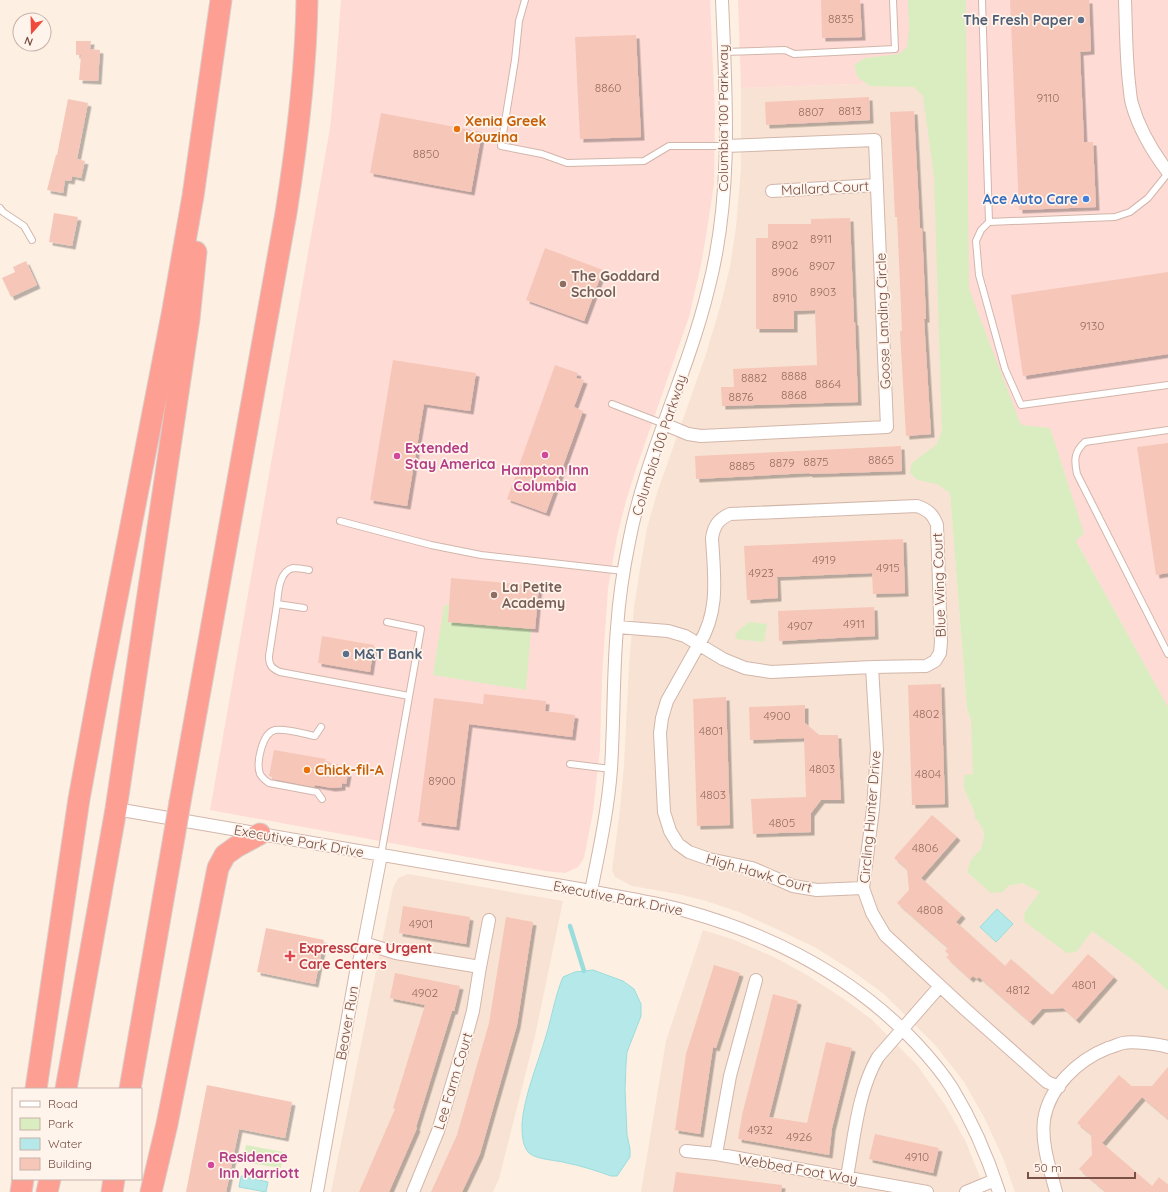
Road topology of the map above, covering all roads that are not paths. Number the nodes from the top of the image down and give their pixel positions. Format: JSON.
{"nodes":[{"id":1,"x":221,"y":0,"type":"edge"},
{"id":2,"x":307,"y":0,"type":"edge"},
{"id":3,"x":525,"y":0,"type":"edge"},
{"id":4,"x":722,"y":0,"type":"edge"},
{"id":5,"x":893,"y":0,"type":"edge"},
{"id":6,"x":982,"y":0,"type":"edge"},
{"id":7,"x":1124,"y":0,"type":"edge"},
{"id":8,"x":724,"y":52,"type":"junction"},
{"id":9,"x":211,"y":76,"type":"junction"},
{"id":10,"x":726,"y":146,"type":"junction"},
{"id":11,"x":1168,"y":172,"type":"edge"},
{"id":12,"x":877,"y":185,"type":"junction"},
{"id":13,"x":772,"y":191,"type":"dead end"},
{"id":14,"x":0,"y":208,"type":"edge"},
{"id":15,"x":989,"y":222,"type":"junction"},
{"id":16,"x":32,"y":240,"type":"dead end"},
{"id":17,"x":1168,"y":385,"type":"edge"},
{"id":18,"x":612,"y":404,"type":"dead end"},
{"id":19,"x":664,"y":424,"type":"junction"},
{"id":20,"x":1168,"y":430,"type":"edge"},
{"id":21,"x":340,"y":521,"type":"dead end"},
{"id":22,"x":309,"y":570,"type":"dead end"},
{"id":23,"x":623,"y":570,"type":"junction"},
{"id":24,"x":277,"y":604,"type":"junction"},
{"id":25,"x":304,"y":608,"type":"dead end"},
{"id":26,"x":387,"y":622,"type":"dead end"},
{"id":27,"x":617,"y":627,"type":"junction"},
{"id":28,"x":699,"y":644,"type":"junction"},
{"id":29,"x":1168,"y":654,"type":"edge"},
{"id":30,"x":872,"y":666,"type":"junction"},
{"id":31,"x":409,"y":696,"type":"junction"},
{"id":32,"x":321,"y":727,"type":"dead end"},
{"id":33,"x":570,"y":764,"type":"dead end"},
{"id":34,"x":611,"y":769,"type":"junction"},
{"id":35,"x":322,"y":799,"type":"dead end"},
{"id":36,"x":116,"y":809,"type":"junction"},
{"id":37,"x":260,"y":834,"type":"junction"},
{"id":38,"x":381,"y":855,"type":"junction"},
{"id":39,"x":863,"y":888,"type":"junction"},
{"id":40,"x":591,"y":891,"type":"junction"},
{"id":41,"x":488,"y":920,"type":"dead end"},
{"id":42,"x":364,"y":943,"type":"junction"},
{"id":43,"x":480,"y":966,"type":"junction"},
{"id":44,"x":756,"y":980,"type":"dead end"},
{"id":45,"x":940,"y":986,"type":"junction"},
{"id":46,"x":902,"y":1028,"type":"junction"},
{"id":47,"x":1168,"y":1047,"type":"edge"},
{"id":48,"x":1059,"y":1087,"type":"junction"},
{"id":49,"x":36,"y":1088,"type":"edge"},
{"id":50,"x":66,"y":1088,"type":"edge"},
{"id":51,"x":130,"y":1088,"type":"edge"},
{"id":52,"x":686,"y":1151,"type":"dead end"},
{"id":53,"x":716,"y":1154,"type":"junction"},
{"id":54,"x":847,"y":1177,"type":"junction"},
{"id":55,"x":23,"y":1180,"type":"edge"},
{"id":56,"x":50,"y":1180,"type":"edge"},
{"id":57,"x":114,"y":1180,"type":"edge"},
{"id":58,"x":995,"y":1180,"type":"junction"},
{"id":59,"x":22,"y":1192,"type":"edge"},
{"id":60,"x":47,"y":1192,"type":"edge"},
{"id":61,"x":112,"y":1192,"type":"edge"},
{"id":62,"x":151,"y":1192,"type":"edge"},
{"id":63,"x":317,"y":1192,"type":"edge"},
{"id":64,"x":413,"y":1192,"type":"edge"},
{"id":65,"x":927,"y":1192,"type":"edge"},
{"id":66,"x":966,"y":1192,"type":"edge"},
{"id":67,"x":999,"y":1192,"type":"edge"},
{"id":68,"x":1056,"y":1192,"type":"edge"}],
"edges":[{"from":1,"to":9,"type":"highway"},
{"from":2,"to":51,"type":"highway","bridge":true},
{"from":3,"to":10,"type":"lane"},
{"from":4,"to":8,"type":"street","name":"Columbia 100 Parkway"},
{"from":5,"to":8,"type":"lane"},
{"from":6,"to":15,"type":"lane"},
{"from":7,"to":11,"type":"street"},
{"from":8,"to":10,"type":"street","name":"Columbia 100 Parkway"},
{"from":9,"to":36,"type":"highway"},
{"from":9,"to":49,"type":"highway"},
{"from":10,"to":12,"type":"street","name":"Goose Landing Circle"},
{"from":10,"to":19,"type":"street","name":"Columbia 100 Parkway"},
{"from":11,"to":15,"type":"lane"},
{"from":12,"to":13,"type":"street","name":"Mallard Court"},
{"from":12,"to":19,"type":"street","name":"Goose Landing Circle"},
{"from":14,"to":16,"type":"lane"},
{"from":15,"to":17,"type":"lane"},
{"from":18,"to":19,"type":"lane"},
{"from":19,"to":23,"type":"street","name":"Columbia 100 Parkway"},
{"from":20,"to":29,"type":"lane"},
{"from":21,"to":23,"type":"lane"},
{"from":22,"to":24,"type":"lane"},
{"from":23,"to":27,"type":"street","name":"Columbia 100 Parkway"},
{"from":24,"to":25,"type":"lane"},
{"from":24,"to":31,"type":"lane"},
{"from":26,"to":31,"type":"lane"},
{"from":27,"to":28,"type":"street","name":"Blue Wing Court"},
{"from":27,"to":34,"type":"street","name":"Columbia 100 Parkway"},
{"from":28,"to":30,"type":"street","name":"Blue Wing Court"},
{"from":28,"to":30,"type":"street","name":"Blue Wing Court"},
{"from":28,"to":39,"type":"street","name":"High Hawk Court"},
{"from":30,"to":39,"type":"street","name":"Circling Hunter Drive"},
{"from":31,"to":38,"type":"lane"},
{"from":32,"to":35,"type":"lane"},
{"from":33,"to":34,"type":"lane"},
{"from":34,"to":40,"type":"street","name":"Columbia 100 Parkway"},
{"from":36,"to":37,"type":"street","name":"Executive Park Drive"},
{"from":36,"to":50,"type":"highway"},
{"from":37,"to":38,"type":"street","name":"Executive Park Drive"},
{"from":37,"to":62,"type":"highway"},
{"from":38,"to":40,"type":"street","name":"Executive Park Drive"},
{"from":38,"to":42,"type":"street","name":"Beaver Run"},
{"from":39,"to":45,"type":"street","name":"Circling Hunter Drive"},
{"from":40,"to":46,"type":"street","name":"Executive Park Drive"},
{"from":41,"to":43,"type":"street","name":"Lee Farm Court"},
{"from":42,"to":43,"type":"street"},
{"from":42,"to":63,"type":"street","name":"Beaver Run"},
{"from":43,"to":64,"type":"street","name":"Lee Farm Court"},
{"from":44,"to":53,"type":"street"},
{"from":45,"to":46,"type":"street"},
{"from":45,"to":48,"type":"street","name":"Circling Hunter Drive"},
{"from":46,"to":54,"type":"street"},
{"from":46,"to":58,"type":"street","name":"Executive Park Drive"},
{"from":47,"to":48,"type":"street"},
{"from":48,"to":68,"type":"street"},
{"from":52,"to":53,"type":"street","name":"Webbed Foot Way"},
{"from":53,"to":54,"type":"street","name":"Webbed Foot Way"},
{"from":54,"to":65,"type":"street","name":"Webbed Foot Way"},
{"from":55,"to":59,"type":"highway"},
{"from":56,"to":60,"type":"highway"},
{"from":57,"to":61,"type":"highway"},
{"from":58,"to":66,"type":"street"},
{"from":58,"to":67,"type":"street","name":"Executive Park Drive"}]}
